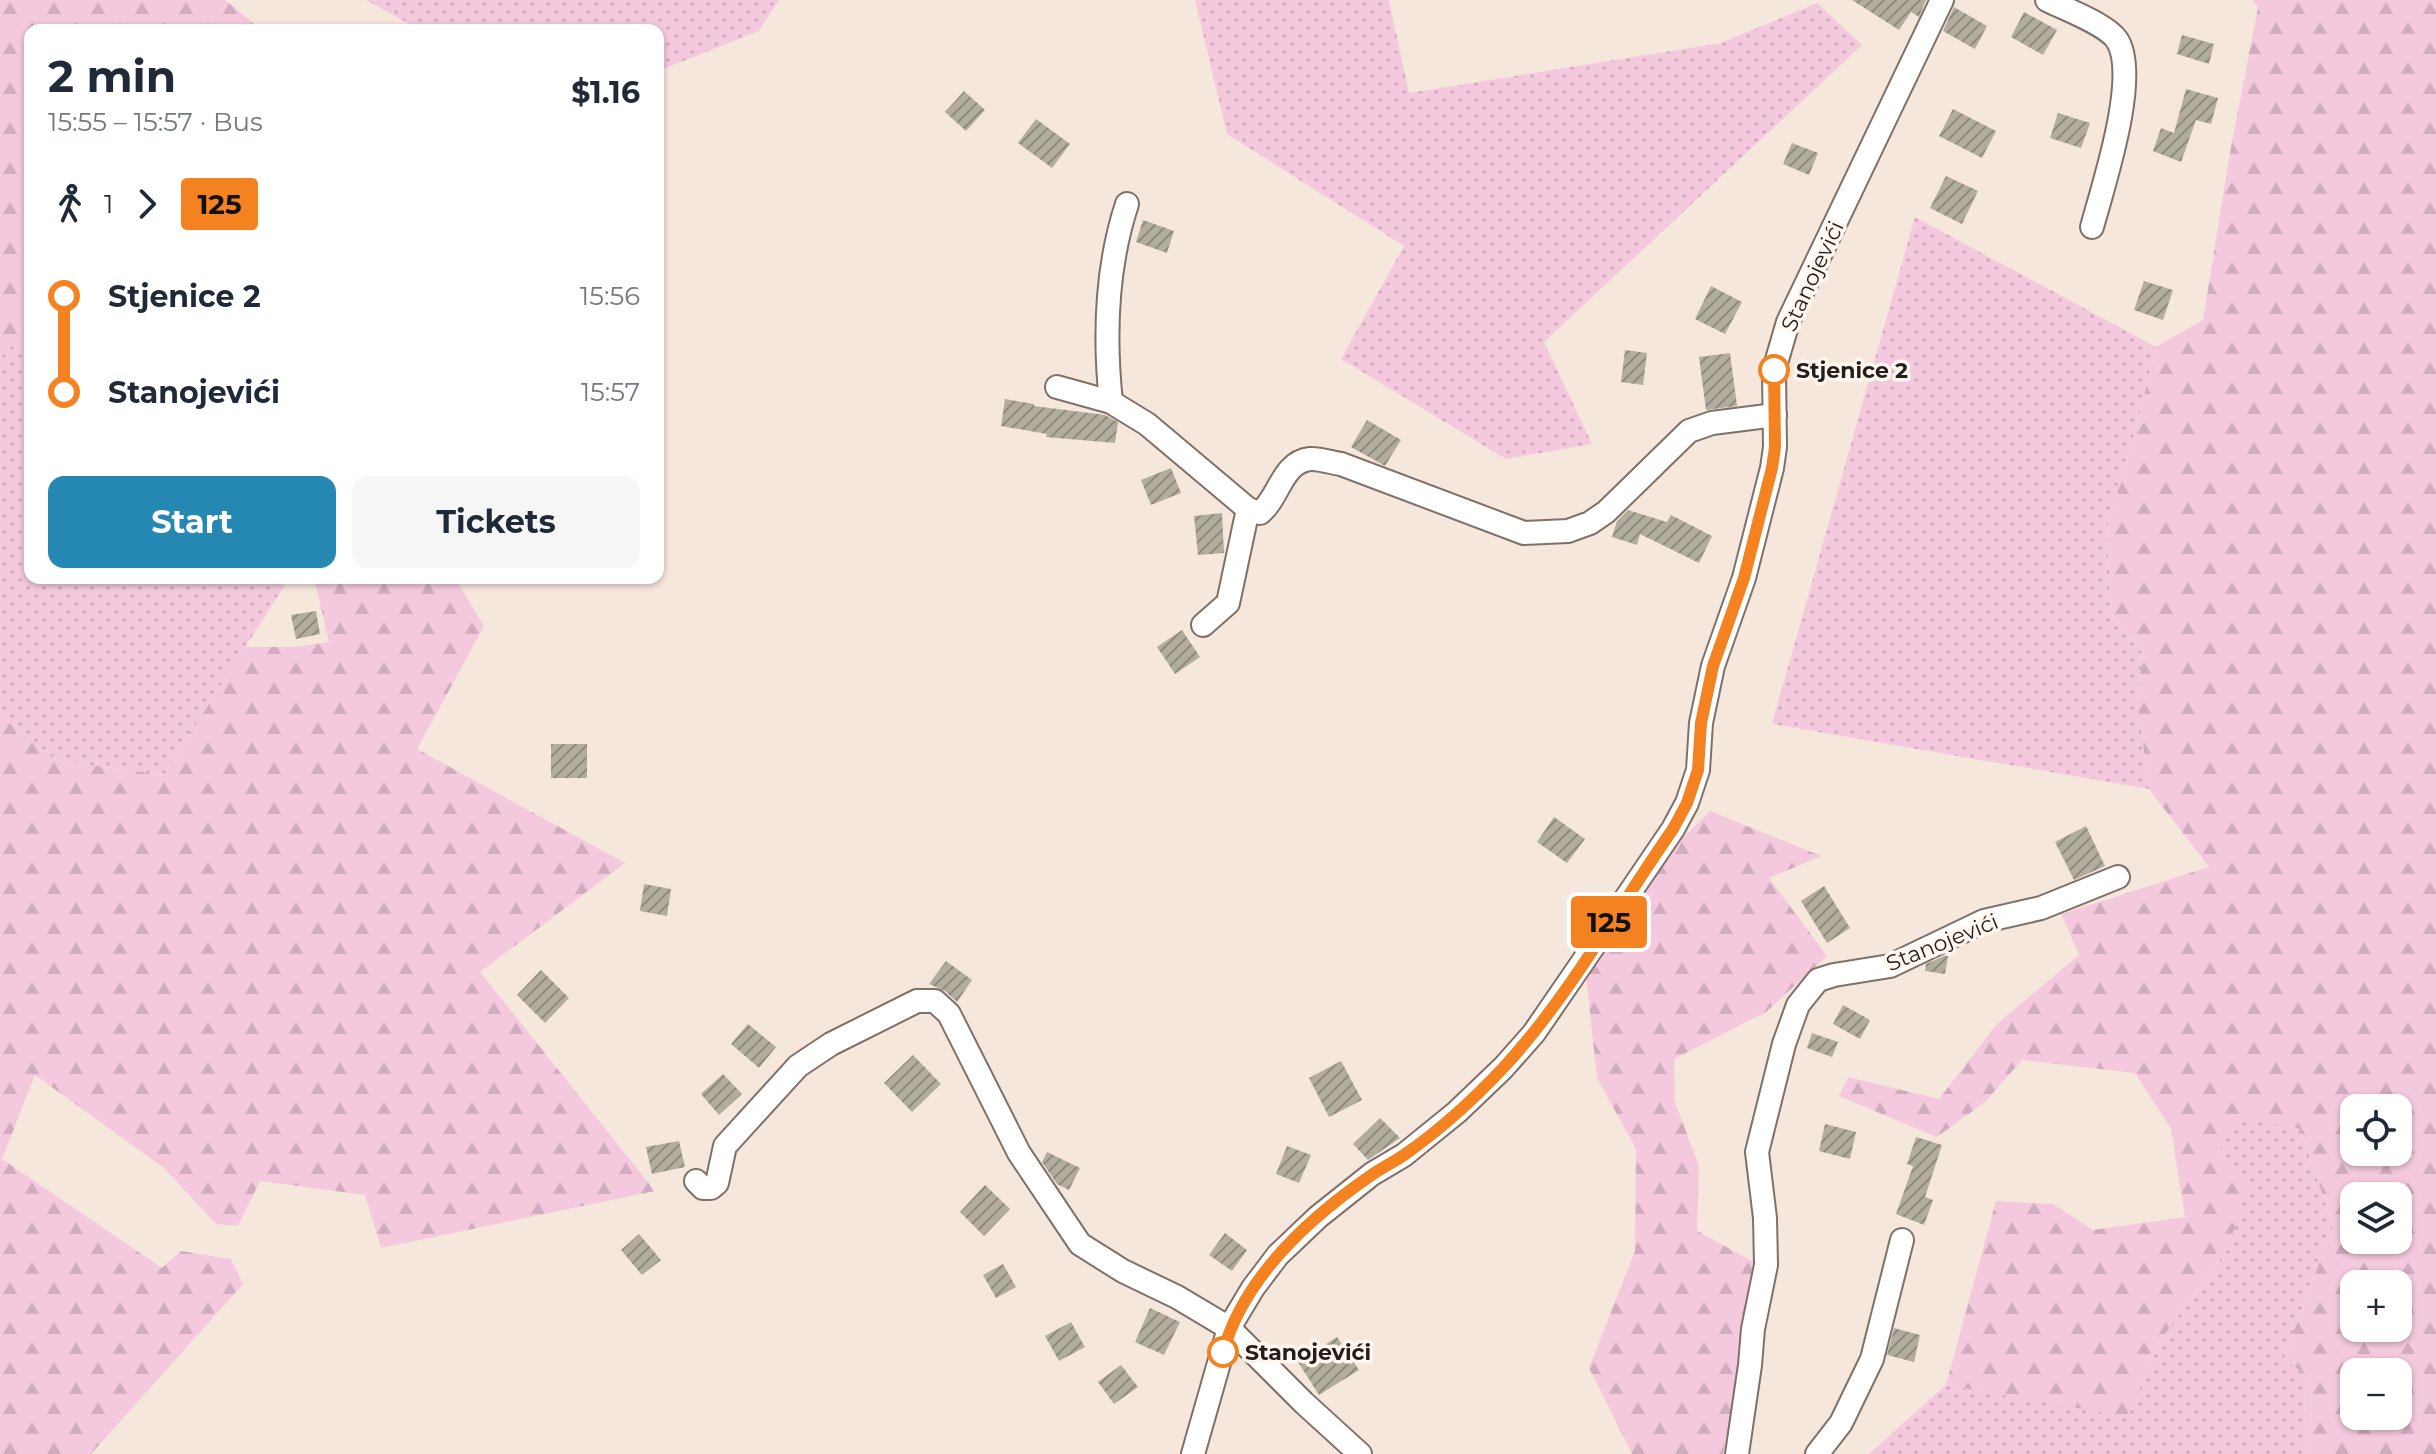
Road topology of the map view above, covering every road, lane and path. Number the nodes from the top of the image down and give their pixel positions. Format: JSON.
{"nodes":[{"id":1,"x":1942,"y":0,"type":"edge"},
{"id":2,"x":2047,"y":0,"type":"edge"},
{"id":3,"x":1127,"y":204,"type":"dead end"},
{"id":4,"x":2092,"y":227,"type":"dead end"},
{"id":5,"x":1057,"y":387,"type":"dead end"},
{"id":6,"x":1111,"y":402,"type":"junction"},
{"id":7,"x":1775,"y":415,"type":"junction"},
{"id":8,"x":1248,"y":509,"type":"junction"},
{"id":9,"x":1203,"y":625,"type":"dead end"},
{"id":10,"x":2118,"y":877,"type":"dead end"},
{"id":11,"x":696,"y":1181,"type":"dead end"},
{"id":12,"x":1902,"y":1240,"type":"dead end"},
{"id":13,"x":1229,"y":1328,"type":"junction"},
{"id":14,"x":1193,"y":1454,"type":"edge"},
{"id":15,"x":1360,"y":1454,"type":"edge"},
{"id":16,"x":1737,"y":1454,"type":"edge"},
{"id":17,"x":1817,"y":1454,"type":"edge"}],
"edges":[{"from":1,"to":7,"type":"street","name":"Stanojevići"},
{"from":2,"to":4,"type":"street"},
{"from":3,"to":6,"type":"street"},
{"from":5,"to":6,"type":"street"},
{"from":6,"to":8,"type":"street"},
{"from":7,"to":8,"type":"street"},
{"from":7,"to":13,"type":"street","name":"Stanojevići"},
{"from":8,"to":9,"type":"street"},
{"from":10,"to":16,"type":"street","name":"Stanojevići"},
{"from":11,"to":13,"type":"street"},
{"from":12,"to":17,"type":"street"},
{"from":13,"to":14,"type":"street","name":"Stanojevići"},
{"from":13,"to":15,"type":"street"}]}
